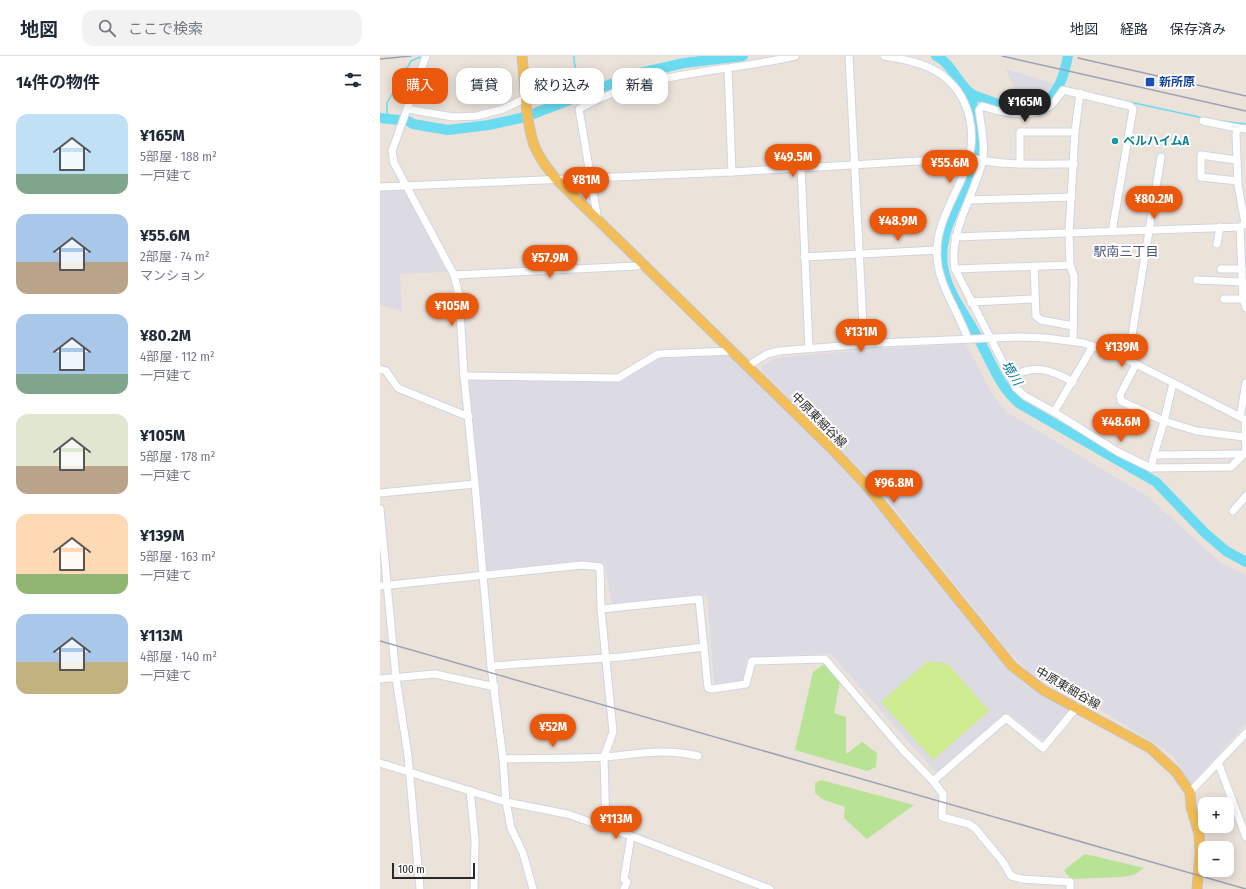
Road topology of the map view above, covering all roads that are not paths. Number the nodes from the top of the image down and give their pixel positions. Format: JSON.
{"nodes":[{"id":1,"x":426,"y":56,"type":"edge"},
{"id":2,"x":522,"y":56,"type":"edge"},
{"id":3,"x":796,"y":56,"type":"edge"},
{"id":4,"x":849,"y":56,"type":"edge"},
{"id":5,"x":884,"y":56,"type":"edge"},
{"id":6,"x":523,"y":68,"type":"edge"},
{"id":7,"x":728,"y":69,"type":"junction"},
{"id":8,"x":1080,"y":93,"type":"junction"},
{"id":9,"x":520,"y":102,"type":"edge"},
{"id":10,"x":527,"y":104,"type":"edge"},
{"id":11,"x":407,"y":110,"type":"junction"},
{"id":12,"x":1203,"y":121,"type":"dead end"},
{"id":13,"x":1237,"y":128,"type":"junction"},
{"id":14,"x":1246,"y":129,"type":"edge"},
{"id":15,"x":1075,"y":132,"type":"junction"},
{"id":16,"x":1161,"y":157,"type":"dead end"},
{"id":17,"x":970,"y":158,"type":"junction"},
{"id":18,"x":1236,"y":160,"type":"junction"},
{"id":19,"x":983,"y":161,"type":"junction"},
{"id":20,"x":1020,"y":164,"type":"junction"},
{"id":21,"x":1074,"y":164,"type":"junction"},
{"id":22,"x":854,"y":165,"type":"junction"},
{"id":23,"x":800,"y":168,"type":"junction"},
{"id":24,"x":732,"y":172,"type":"junction"},
{"id":25,"x":592,"y":178,"type":"junction"},
{"id":26,"x":556,"y":179,"type":"junction"},
{"id":27,"x":1246,"y":181,"type":"edge"},
{"id":28,"x":1238,"y":183,"type":"junction"},
{"id":29,"x":405,"y":186,"type":"junction"},
{"id":30,"x":380,"y":187,"type":"edge"},
{"id":31,"x":1072,"y":197,"type":"junction"},
{"id":32,"x":970,"y":200,"type":"junction"},
{"id":33,"x":598,"y":221,"type":"junction"},
{"id":34,"x":1240,"y":227,"type":"junction"},
{"id":35,"x":1220,"y":228,"type":"junction"},
{"id":36,"x":1150,"y":230,"type":"junction"},
{"id":37,"x":1112,"y":232,"type":"junction"},
{"id":38,"x":1069,"y":233,"type":"junction"},
{"id":39,"x":955,"y":237,"type":"junction"},
{"id":40,"x":1217,"y":244,"type":"dead end"},
{"id":41,"x":937,"y":250,"type":"junction"},
{"id":42,"x":860,"y":254,"type":"junction"},
{"id":43,"x":804,"y":257,"type":"junction"},
{"id":44,"x":641,"y":264,"type":"junction"},
{"id":45,"x":1034,"y":266,"type":"junction"},
{"id":46,"x":1070,"y":266,"type":"junction"},
{"id":47,"x":955,"y":269,"type":"junction"},
{"id":48,"x":1222,"y":269,"type":"dead end"},
{"id":49,"x":1242,"y":269,"type":"junction"},
{"id":50,"x":454,"y":275,"type":"junction"},
{"id":51,"x":1197,"y":280,"type":"dead end"},
{"id":52,"x":1242,"y":282,"type":"junction"},
{"id":53,"x":1034,"y":299,"type":"junction"},
{"id":54,"x":1224,"y":299,"type":"dead end"},
{"id":55,"x":1243,"y":299,"type":"junction"},
{"id":56,"x":971,"y":302,"type":"junction"},
{"id":57,"x":1246,"y":308,"type":"edge"},
{"id":58,"x":1073,"y":326,"type":"junction"},
{"id":59,"x":989,"y":338,"type":"junction"},
{"id":60,"x":970,"y":339,"type":"junction"},
{"id":61,"x":1072,"y":340,"type":"junction"},
{"id":62,"x":864,"y":344,"type":"junction"},
{"id":63,"x":1093,"y":346,"type":"junction"},
{"id":64,"x":809,"y":348,"type":"junction"},
{"id":65,"x":732,"y":351,"type":"junction"},
{"id":66,"x":1128,"y":360,"type":"junction"},
{"id":67,"x":1136,"y":364,"type":"junction"},
{"id":68,"x":748,"y":366,"type":"junction"},
{"id":69,"x":380,"y":369,"type":"edge"},
{"id":70,"x":464,"y":376,"type":"junction"},
{"id":71,"x":1010,"y":377,"type":"junction"},
{"id":72,"x":1073,"y":382,"type":"junction"},
{"id":73,"x":1173,"y":383,"type":"junction"},
{"id":74,"x":1246,"y":383,"type":"edge"},
{"id":75,"x":1054,"y":412,"type":"junction"},
{"id":76,"x":469,"y":417,"type":"junction"},
{"id":77,"x":1243,"y":419,"type":"edge"},
{"id":78,"x":1164,"y":421,"type":"junction"},
{"id":79,"x":1244,"y":437,"type":"junction"},
{"id":80,"x":1245,"y":453,"type":"edge"},
{"id":81,"x":1154,"y":455,"type":"junction"},
{"id":82,"x":1151,"y":468,"type":"junction"},
{"id":83,"x":475,"y":484,"type":"junction"},
{"id":84,"x":380,"y":493,"type":"edge"},
{"id":85,"x":1246,"y":496,"type":"edge"},
{"id":86,"x":380,"y":509,"type":"edge"},
{"id":87,"x":1233,"y":511,"type":"dead end"},
{"id":88,"x":483,"y":576,"type":"junction"},
{"id":89,"x":388,"y":585,"type":"junction"},
{"id":90,"x":380,"y":586,"type":"edge"},
{"id":91,"x":601,"y":609,"type":"junction"},
{"id":92,"x":704,"y":647,"type":"junction"},
{"id":93,"x":604,"y":658,"type":"junction"},
{"id":94,"x":491,"y":666,"type":"junction"},
{"id":95,"x":396,"y":678,"type":"junction"},
{"id":96,"x":380,"y":679,"type":"edge"},
{"id":97,"x":495,"y":687,"type":"junction"},
{"id":98,"x":1077,"y":707,"type":"junction"},
{"id":99,"x":1246,"y":733,"type":"edge"},
{"id":100,"x":698,"y":756,"type":"dead end"},
{"id":101,"x":604,"y":757,"type":"junction"},
{"id":102,"x":503,"y":758,"type":"junction"},
{"id":103,"x":1218,"y":762,"type":"junction"},
{"id":104,"x":380,"y":763,"type":"edge"},
{"id":105,"x":408,"y":772,"type":"junction"},
{"id":106,"x":933,"y":781,"type":"junction"},
{"id":107,"x":470,"y":791,"type":"junction"},
{"id":108,"x":1190,"y":792,"type":"junction"},
{"id":109,"x":506,"y":802,"type":"junction"},
{"id":110,"x":606,"y":827,"type":"junction"},
{"id":111,"x":631,"y":836,"type":"junction"},
{"id":112,"x":1246,"y":837,"type":"edge"},
{"id":113,"x":420,"y":889,"type":"edge"},
{"id":114,"x":474,"y":889,"type":"edge"},
{"id":115,"x":533,"y":889,"type":"edge"},
{"id":116,"x":624,"y":889,"type":"edge"},
{"id":117,"x":770,"y":889,"type":"edge"},
{"id":118,"x":1070,"y":889,"type":"edge"},
{"id":119,"x":1197,"y":889,"type":"edge"}],
"edges":[{"from":1,"to":11,"type":"street"},
{"from":2,"to":6,"type":"main road","name":"中原東細谷線"},
{"from":3,"to":7,"type":"street"},
{"from":4,"to":22,"type":"street"},
{"from":5,"to":17,"type":"street"},
{"from":7,"to":24,"type":"street"},
{"from":7,"to":25,"type":"street"},
{"from":8,"to":15,"type":"street"},
{"from":8,"to":19,"type":"street"},
{"from":8,"to":37,"type":"street"},
{"from":9,"to":11,"type":"street"},
{"from":10,"to":26,"type":"main road","name":"中原東細谷線"},
{"from":11,"to":29,"type":"street"},
{"from":12,"to":13,"type":"street"},
{"from":13,"to":14,"type":"street"},
{"from":13,"to":18,"type":"street"},
{"from":15,"to":20,"type":"street"},
{"from":15,"to":21,"type":"street"},
{"from":16,"to":36,"type":"street"},
{"from":17,"to":19,"type":"street"},
{"from":17,"to":22,"type":"street"},
{"from":17,"to":41,"type":"street"},
{"from":18,"to":28,"type":"street"},
{"from":18,"to":28,"type":"street"},
{"from":19,"to":20,"type":"street"},
{"from":19,"to":32,"type":"street"},
{"from":20,"to":21,"type":"street"},
{"from":21,"to":31,"type":"street"},
{"from":22,"to":23,"type":"street"},
{"from":22,"to":42,"type":"street"},
{"from":23,"to":24,"type":"street"},
{"from":23,"to":43,"type":"street"},
{"from":24,"to":25,"type":"street"},
{"from":25,"to":26,"type":"street"},
{"from":25,"to":33,"type":"street"},
{"from":26,"to":29,"type":"street"},
{"from":26,"to":33,"type":"main road","name":"中原東細谷線"},
{"from":27,"to":28,"type":"street"},
{"from":28,"to":34,"type":"street"},
{"from":29,"to":30,"type":"street"},
{"from":29,"to":50,"type":"street"},
{"from":31,"to":32,"type":"street"},
{"from":31,"to":38,"type":"street"},
{"from":32,"to":39,"type":"street"},
{"from":33,"to":44,"type":"main road","name":"中原東細谷線"},
{"from":34,"to":35,"type":"street"},
{"from":34,"to":49,"type":"street"},
{"from":35,"to":36,"type":"street"},
{"from":35,"to":40,"type":"street"},
{"from":36,"to":37,"type":"street"},
{"from":36,"to":66,"type":"street"},
{"from":37,"to":38,"type":"street"},
{"from":38,"to":39,"type":"street"},
{"from":38,"to":46,"type":"street"},
{"from":39,"to":47,"type":"street"},
{"from":41,"to":42,"type":"street"},
{"from":41,"to":60,"type":"street"},
{"from":42,"to":43,"type":"street"},
{"from":42,"to":62,"type":"street"},
{"from":43,"to":64,"type":"street"},
{"from":44,"to":50,"type":"street"},
{"from":44,"to":65,"type":"main road","name":"中原東細谷線"},
{"from":45,"to":46,"type":"street"},
{"from":45,"to":47,"type":"street"},
{"from":45,"to":53,"type":"street"},
{"from":46,"to":58,"type":"street"},
{"from":47,"to":56,"type":"street"},
{"from":48,"to":49,"type":"street"},
{"from":49,"to":52,"type":"street"},
{"from":50,"to":70,"type":"street"},
{"from":51,"to":52,"type":"street"},
{"from":52,"to":55,"type":"street"},
{"from":53,"to":56,"type":"street"},
{"from":53,"to":58,"type":"street"},
{"from":54,"to":55,"type":"street"},
{"from":55,"to":57,"type":"street"},
{"from":56,"to":59,"type":"street"},
{"from":58,"to":61,"type":"street"},
{"from":59,"to":60,"type":"street"},
{"from":59,"to":61,"type":"street"},
{"from":59,"to":71,"type":"street"},
{"from":60,"to":62,"type":"street"},
{"from":61,"to":63,"type":"street"},
{"from":62,"to":64,"type":"street"},
{"from":63,"to":66,"type":"street"},
{"from":63,"to":72,"type":"street"},
{"from":64,"to":68,"type":"street"},
{"from":65,"to":68,"type":"main road","name":"中原東細谷線"},
{"from":65,"to":70,"type":"street"},
{"from":66,"to":67,"type":"street"},
{"from":67,"to":73,"type":"street"},
{"from":67,"to":78,"type":"street"},
{"from":68,"to":98,"type":"main road","name":"中原東細谷線"},
{"from":69,"to":76,"type":"street"},
{"from":70,"to":76,"type":"street"},
{"from":71,"to":72,"type":"street"},
{"from":71,"to":75,"type":"street"},
{"from":72,"to":75,"type":"street"},
{"from":73,"to":77,"type":"street"},
{"from":73,"to":78,"type":"street"},
{"from":74,"to":77,"type":"street"},
{"from":75,"to":82,"type":"street"},
{"from":76,"to":83,"type":"street"},
{"from":77,"to":79,"type":"street"},
{"from":78,"to":79,"type":"street"},
{"from":78,"to":81,"type":"street"},
{"from":79,"to":80,"type":"street"},
{"from":80,"to":81,"type":"street"},
{"from":80,"to":82,"type":"street"},
{"from":81,"to":82,"type":"street"},
{"from":83,"to":84,"type":"street"},
{"from":83,"to":88,"type":"street"},
{"from":85,"to":87,"type":"street"},
{"from":86,"to":89,"type":"street"},
{"from":88,"to":89,"type":"street"},
{"from":88,"to":91,"type":"street"},
{"from":88,"to":94,"type":"street"},
{"from":89,"to":90,"type":"street"},
{"from":89,"to":95,"type":"street"},
{"from":91,"to":92,"type":"street"},
{"from":91,"to":93,"type":"street"},
{"from":92,"to":93,"type":"street"},
{"from":92,"to":106,"type":"street"},
{"from":93,"to":94,"type":"street"},
{"from":93,"to":101,"type":"street"},
{"from":94,"to":97,"type":"street"},
{"from":95,"to":96,"type":"street"},
{"from":95,"to":97,"type":"street"},
{"from":95,"to":105,"type":"street"},
{"from":97,"to":102,"type":"street"},
{"from":98,"to":106,"type":"street"},
{"from":98,"to":108,"type":"main road","name":"中原東細谷線"},
{"from":99,"to":103,"type":"street"},
{"from":100,"to":101,"type":"street"},
{"from":101,"to":102,"type":"street"},
{"from":101,"to":110,"type":"street"},
{"from":102,"to":109,"type":"street"},
{"from":103,"to":108,"type":"street"},
{"from":103,"to":112,"type":"street"},
{"from":104,"to":105,"type":"street"},
{"from":105,"to":107,"type":"street"},
{"from":105,"to":113,"type":"street"},
{"from":106,"to":118,"type":"street"},
{"from":107,"to":109,"type":"street"},
{"from":107,"to":114,"type":"street"},
{"from":108,"to":119,"type":"main road","name":"中原東細谷線"},
{"from":109,"to":110,"type":"street"},
{"from":109,"to":115,"type":"street"},
{"from":110,"to":111,"type":"street"},
{"from":111,"to":116,"type":"street"},
{"from":111,"to":117,"type":"street"}]}
